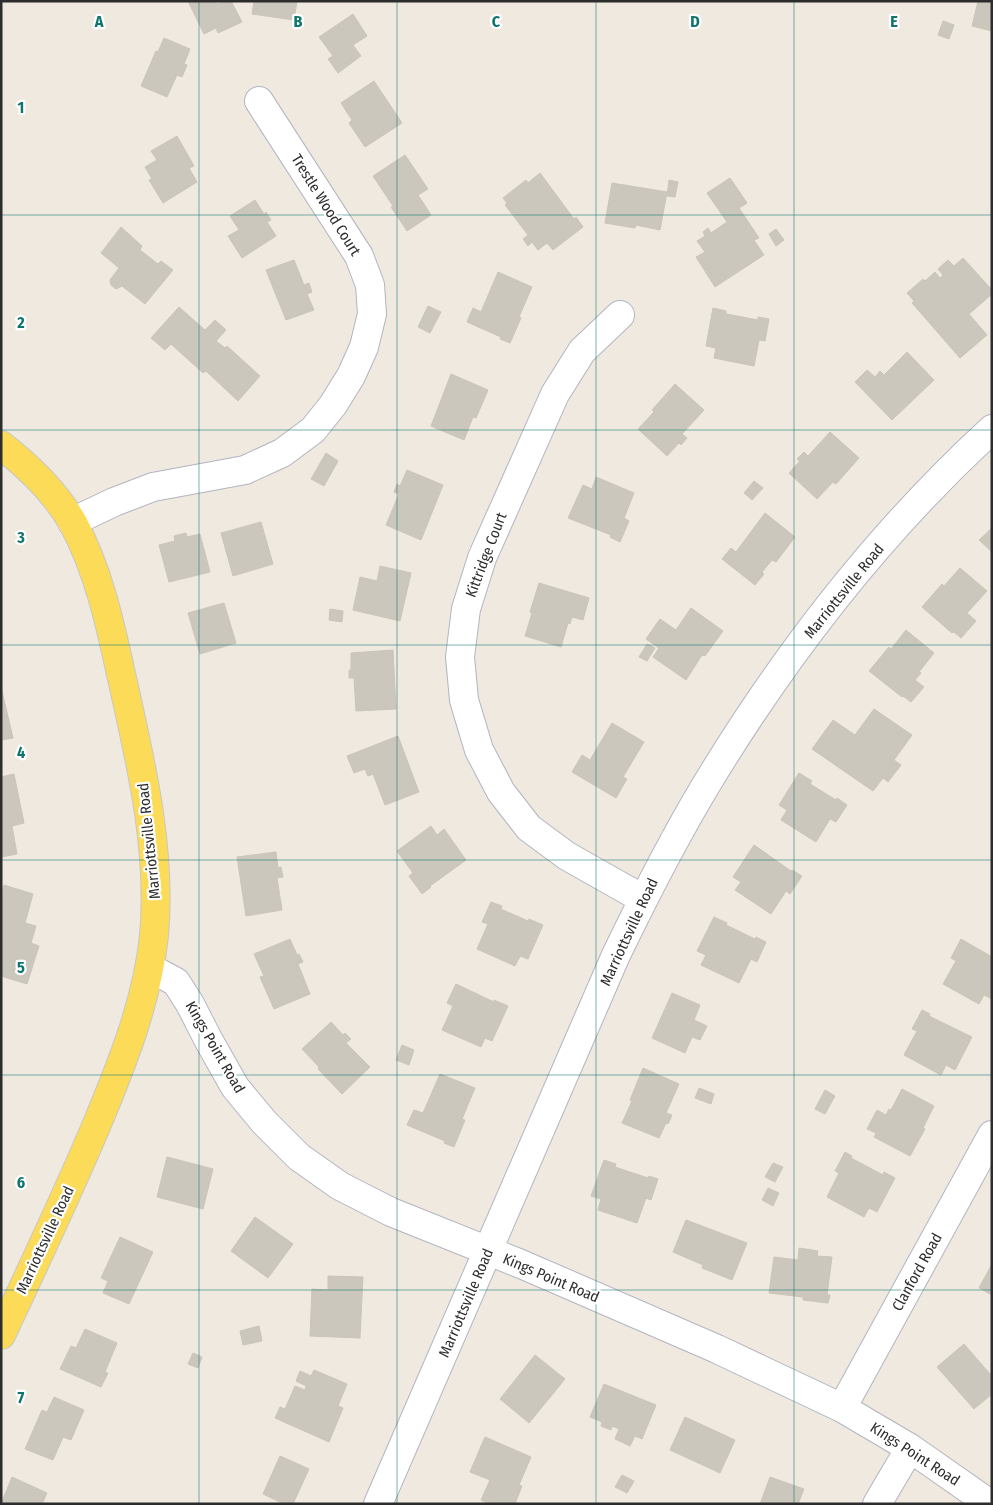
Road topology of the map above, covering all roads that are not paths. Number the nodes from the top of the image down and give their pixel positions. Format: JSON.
{"nodes":[{"id":1,"x":259,"y":101,"type":"dead end"},
{"id":2,"x":620,"y":315,"type":"dead end"},
{"id":3,"x":992,"y":429,"type":"edge"},
{"id":4,"x":1,"y":446,"type":"edge"},
{"id":5,"x":72,"y":522,"type":"junction"},
{"id":6,"x":644,"y":899,"type":"junction"},
{"id":7,"x":150,"y":968,"type":"junction"},
{"id":8,"x":992,"y":1135,"type":"edge"},
{"id":9,"x":488,"y":1251,"type":"junction"},
{"id":10,"x":1,"y":1335,"type":"edge"},
{"id":11,"x":842,"y":1408,"type":"junction"},
{"id":12,"x":910,"y":1448,"type":"junction"},
{"id":13,"x":378,"y":1504,"type":"edge"},
{"id":14,"x":877,"y":1504,"type":"edge"},
{"id":15,"x":990,"y":1504,"type":"edge"}],
"edges":[{"from":1,"to":5,"type":"street","name":"Trestle Wood Court"},
{"from":2,"to":6,"type":"street","name":"Kittridge Court"},
{"from":3,"to":6,"type":"street","name":"Marriottsville Road"},
{"from":4,"to":5,"type":"main road","name":"Marriottsville Road"},
{"from":5,"to":7,"type":"main road","name":"Marriottsville Road"},
{"from":6,"to":9,"type":"street","name":"Marriottsville Road"},
{"from":7,"to":9,"type":"street","name":"Kings Point Road"},
{"from":7,"to":10,"type":"main road","name":"Marriottsville Road"},
{"from":8,"to":11,"type":"street","name":"Clanford Road"},
{"from":9,"to":11,"type":"street","name":"Kings Point Road"},
{"from":9,"to":13,"type":"street","name":"Marriottsville Road"},
{"from":11,"to":12,"type":"street","name":"Kings Point Road"},
{"from":12,"to":14,"type":"street"},
{"from":12,"to":15,"type":"street","name":"Kings Point Road"}]}
